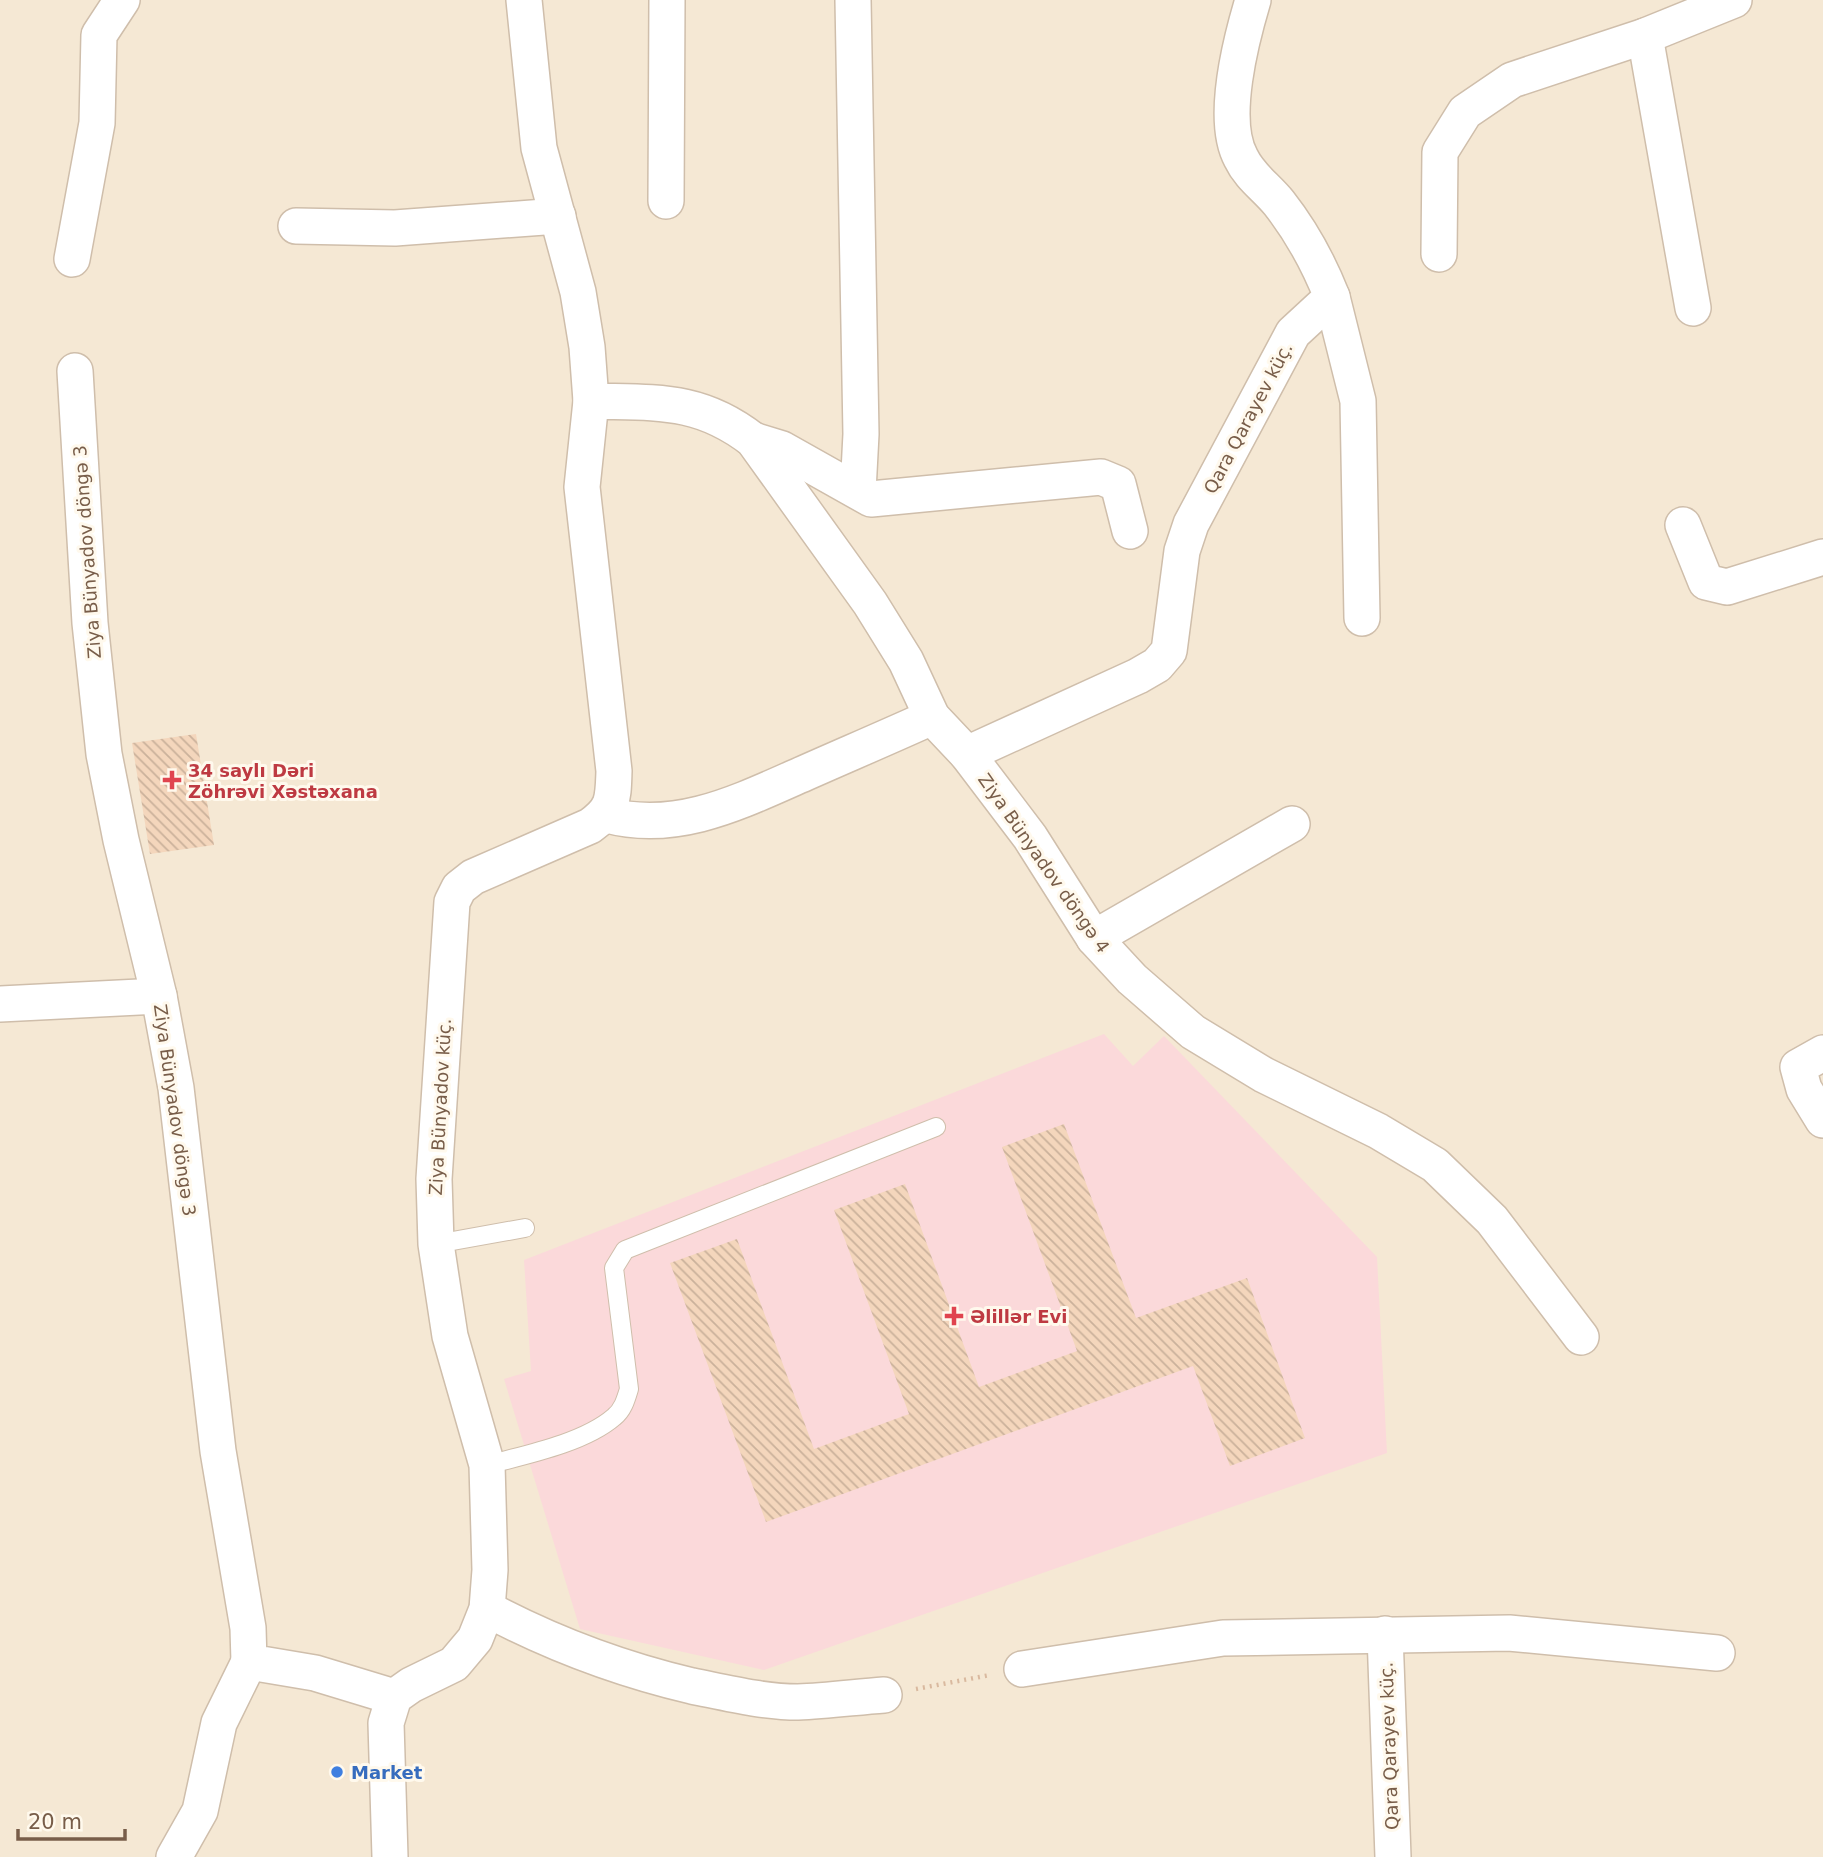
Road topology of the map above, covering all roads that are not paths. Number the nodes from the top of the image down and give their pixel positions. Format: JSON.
{"nodes":[{"id":1,"x":122,"y":0,"type":"edge"},
{"id":2,"x":524,"y":0,"type":"edge"},
{"id":3,"x":667,"y":0,"type":"edge"},
{"id":4,"x":853,"y":0,"type":"edge"},
{"id":5,"x":1252,"y":0,"type":"edge"},
{"id":6,"x":1734,"y":0,"type":"edge"},
{"id":7,"x":1646,"y":36,"type":"junction"},
{"id":8,"x":666,"y":201,"type":"dead end"},
{"id":9,"x":558,"y":216,"type":"junction"},
{"id":10,"x":296,"y":226,"type":"dead end"},
{"id":11,"x":1439,"y":254,"type":"dead end"},
{"id":12,"x":72,"y":259,"type":"dead end"},
{"id":13,"x":1332,"y":297,"type":"junction"},
{"id":14,"x":1693,"y":309,"type":"dead end"},
{"id":15,"x":75,"y":371,"type":"dead end"},
{"id":16,"x":591,"y":401,"type":"junction"},
{"id":17,"x":753,"y":440,"type":"junction"},
{"id":18,"x":858,"y":491,"type":"junction"},
{"id":19,"x":1683,"y":525,"type":"dead end"},
{"id":20,"x":1130,"y":531,"type":"dead end"},
{"id":21,"x":1823,"y":557,"type":"edge"},
{"id":22,"x":1362,"y":618,"type":"dead end"},
{"id":23,"x":932,"y":717,"type":"junction"},
{"id":24,"x":967,"y":754,"type":"junction"},
{"id":25,"x":607,"y":815,"type":"junction"},
{"id":26,"x":1292,"y":824,"type":"dead end"},
{"id":27,"x":1094,"y":938,"type":"junction"},
{"id":28,"x":159,"y":996,"type":"junction"},
{"id":29,"x":0,"y":1004,"type":"edge"},
{"id":30,"x":1823,"y":1053,"type":"edge"},
{"id":31,"x":1823,"y":1120,"type":"edge"},
{"id":32,"x":936,"y":1128,"type":"dead end"},
{"id":33,"x":525,"y":1228,"type":"dead end"},
{"id":34,"x":436,"y":1244,"type":"junction"},
{"id":35,"x":1581,"y":1337,"type":"dead end"},
{"id":36,"x":487,"y":1465,"type":"junction"},
{"id":37,"x":487,"y":1609,"type":"junction"},
{"id":38,"x":1385,"y":1634,"type":"junction"},
{"id":39,"x":1717,"y":1653,"type":"dead end"},
{"id":40,"x":249,"y":1662,"type":"junction"},
{"id":41,"x":1022,"y":1669,"type":"road end"},
{"id":42,"x":884,"y":1695,"type":"road end"},
{"id":43,"x":394,"y":1697,"type":"junction"},
{"id":44,"x":174,"y":1857,"type":"edge"},
{"id":45,"x":390,"y":1857,"type":"edge"},
{"id":46,"x":1393,"y":1857,"type":"edge"}],
"edges":[{"from":1,"to":12,"type":"street"},
{"from":2,"to":9,"type":"street"},
{"from":3,"to":8,"type":"street"},
{"from":4,"to":18,"type":"street"},
{"from":5,"to":13,"type":"street"},
{"from":6,"to":7,"type":"street"},
{"from":7,"to":11,"type":"street"},
{"from":7,"to":14,"type":"street"},
{"from":9,"to":10,"type":"street"},
{"from":9,"to":16,"type":"street"},
{"from":13,"to":22,"type":"street"},
{"from":13,"to":24,"type":"street","name":"Qara Qarayev küç."},
{"from":15,"to":28,"type":"street","name":"Ziya Bünyadov döngə 3"},
{"from":16,"to":17,"type":"street","name":"Ziya Bünyadov döngə 4"},
{"from":16,"to":25,"type":"street"},
{"from":17,"to":18,"type":"street"},
{"from":17,"to":23,"type":"street","name":"Ziya Bünyadov döngə 4"},
{"from":18,"to":20,"type":"street"},
{"from":19,"to":21,"type":"street"},
{"from":23,"to":24,"type":"street","name":"Ziya Bünyadov döngə 4"},
{"from":23,"to":25,"type":"street"},
{"from":24,"to":27,"type":"street","name":"Ziya Bünyadov döngə 4"},
{"from":25,"to":34,"type":"street","name":"Ziya Bünyadov küç."},
{"from":26,"to":27,"type":"street"},
{"from":27,"to":35,"type":"street","name":"Ziya Bünyadov döngə 4"},
{"from":28,"to":29,"type":"street"},
{"from":28,"to":40,"type":"street","name":"Ziya Bünyadov döngə 3"},
{"from":30,"to":31,"type":"street"},
{"from":32,"to":36,"type":"lane"},
{"from":33,"to":34,"type":"lane"},
{"from":34,"to":36,"type":"street","name":"Ziya Bünyadov küç."},
{"from":36,"to":37,"type":"street","name":"Ziya Bünyadov küç."},
{"from":37,"to":42,"type":"street"},
{"from":37,"to":43,"type":"street","name":"Ziya Bünyadov küç."},
{"from":38,"to":39,"type":"street"},
{"from":38,"to":41,"type":"street"},
{"from":38,"to":46,"type":"street","name":"Qara Qarayev küç."},
{"from":40,"to":43,"type":"street"},
{"from":40,"to":44,"type":"street"},
{"from":43,"to":45,"type":"street"}]}
